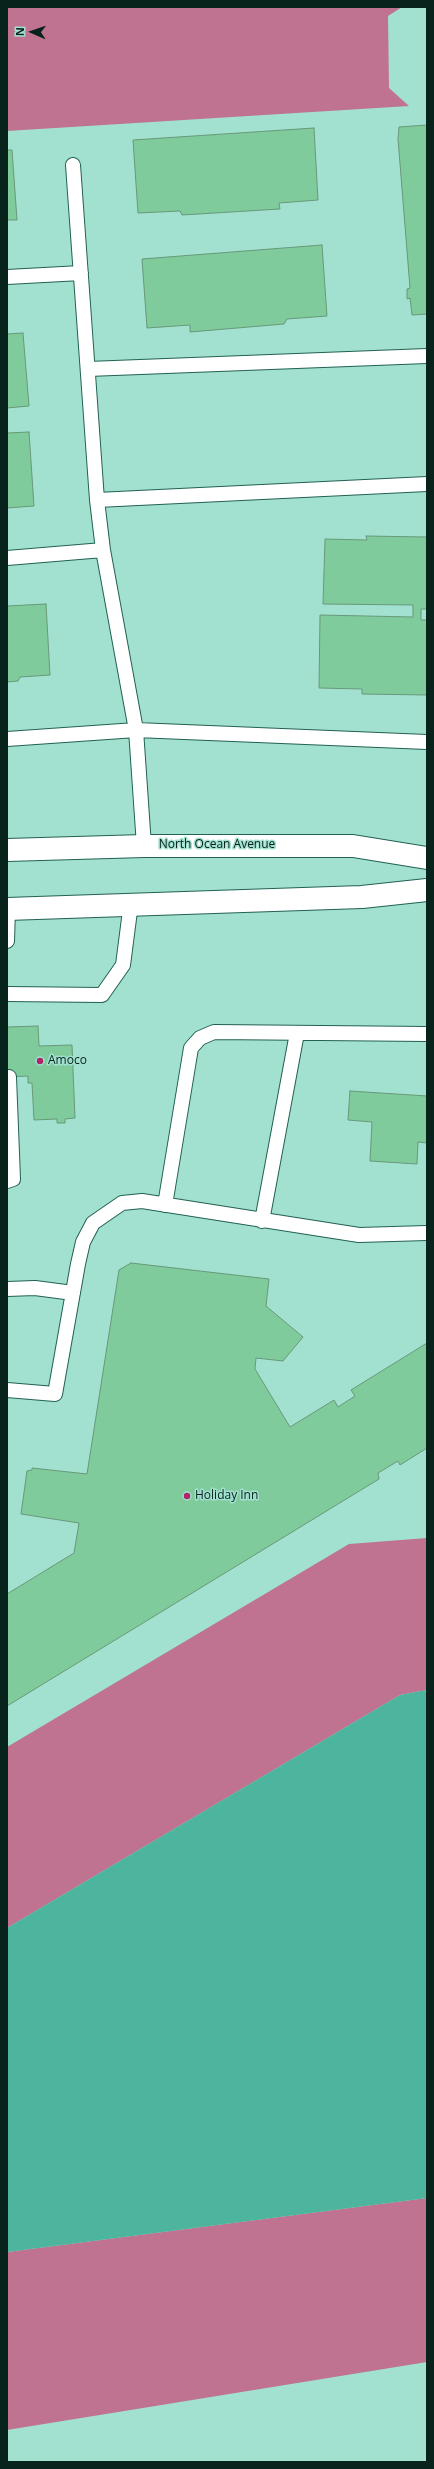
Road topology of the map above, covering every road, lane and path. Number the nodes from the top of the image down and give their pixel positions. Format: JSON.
{"nodes":[{"id":1,"x":73,"y":165,"type":"dead end"},
{"id":2,"x":82,"y":273,"type":"junction"},
{"id":3,"x":7,"y":277,"type":"edge"},
{"id":4,"x":427,"y":356,"type":"edge"},
{"id":5,"x":88,"y":369,"type":"junction"},
{"id":6,"x":427,"y":484,"type":"edge"},
{"id":7,"x":98,"y":500,"type":"junction"},
{"id":8,"x":103,"y":550,"type":"junction"},
{"id":9,"x":7,"y":558,"type":"edge"},
{"id":10,"x":136,"y":730,"type":"junction"},
{"id":11,"x":7,"y":739,"type":"edge"},
{"id":12,"x":427,"y":742,"type":"edge"},
{"id":13,"x":144,"y":846,"type":"junction"},
{"id":14,"x":7,"y":850,"type":"edge"},
{"id":15,"x":427,"y":858,"type":"edge"},
{"id":16,"x":427,"y":890,"type":"edge"},
{"id":17,"x":131,"y":903,"type":"junction"},
{"id":18,"x":8,"y":909,"type":"edge"},
{"id":19,"x":7,"y":941,"type":"edge"},
{"id":20,"x":7,"y":994,"type":"edge"},
{"id":21,"x":297,"y":1033,"type":"junction"},
{"id":22,"x":427,"y":1034,"type":"edge"},
{"id":23,"x":8,"y":1077,"type":"dead end"},
{"id":24,"x":8,"y":1116,"type":"edge"},
{"id":25,"x":7,"y":1181,"type":"edge"},
{"id":26,"x":165,"y":1205,"type":"junction"},
{"id":27,"x":262,"y":1221,"type":"junction"},
{"id":28,"x":427,"y":1233,"type":"edge"},
{"id":29,"x":7,"y":1289,"type":"edge"},
{"id":30,"x":73,"y":1293,"type":"junction"},
{"id":31,"x":7,"y":1390,"type":"edge"}],
"edges":[{"from":1,"to":2,"type":"lane"},
{"from":2,"to":3,"type":"lane"},
{"from":2,"to":5,"type":"lane"},
{"from":4,"to":5,"type":"lane"},
{"from":5,"to":7,"type":"lane"},
{"from":6,"to":7,"type":"lane"},
{"from":7,"to":8,"type":"lane"},
{"from":8,"to":9,"type":"lane"},
{"from":8,"to":10,"type":"lane"},
{"from":10,"to":11,"type":"lane"},
{"from":10,"to":12,"type":"lane"},
{"from":10,"to":13,"type":"lane"},
{"from":13,"to":14,"type":"main road","name":"North Ocean Avenue"},
{"from":13,"to":15,"type":"main road","name":"North Ocean Avenue"},
{"from":16,"to":17,"type":"main road"},
{"from":17,"to":18,"type":"main road"},
{"from":17,"to":20,"type":"lane"},
{"from":18,"to":19,"type":"lane"},
{"from":21,"to":22,"type":"lane"},
{"from":21,"to":26,"type":"lane"},
{"from":21,"to":27,"type":"lane"},
{"from":23,"to":24,"type":"lane"},
{"from":24,"to":25,"type":"lane"},
{"from":26,"to":27,"type":"lane"},
{"from":26,"to":30,"type":"lane"},
{"from":27,"to":28,"type":"lane"},
{"from":29,"to":30,"type":"lane"},
{"from":30,"to":31,"type":"lane"}]}
